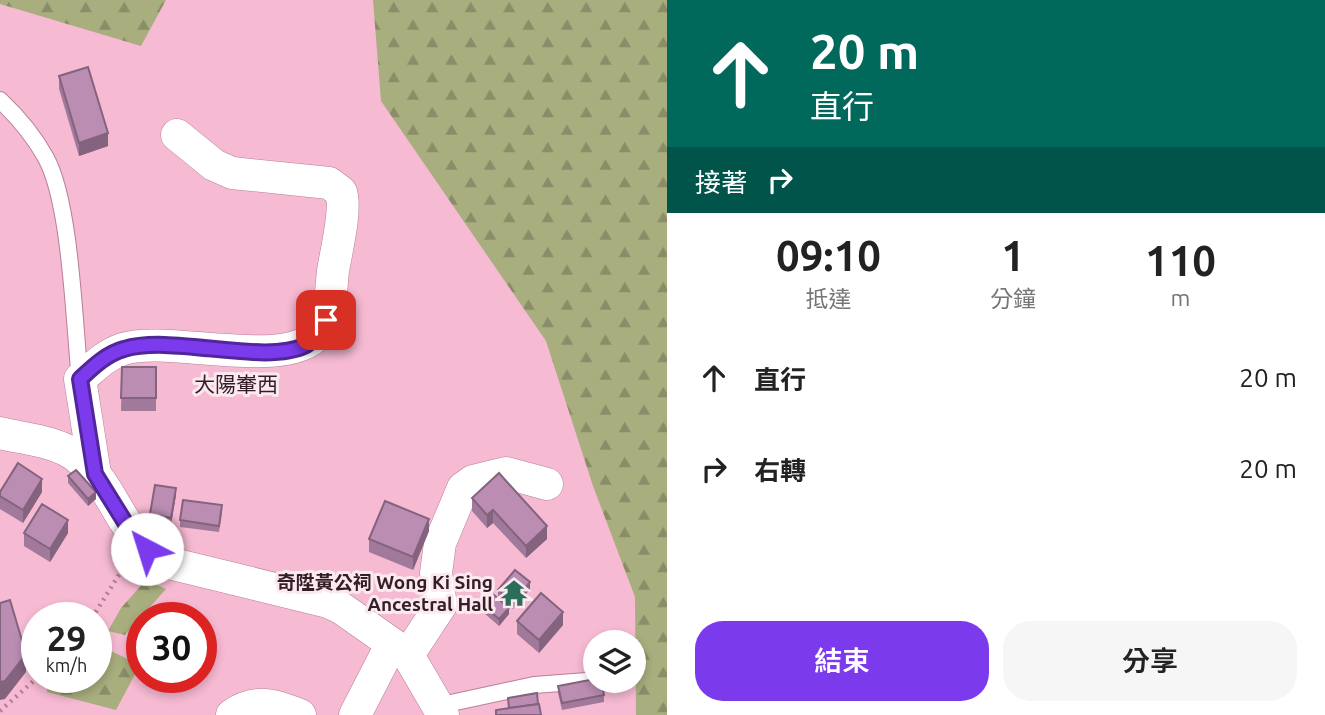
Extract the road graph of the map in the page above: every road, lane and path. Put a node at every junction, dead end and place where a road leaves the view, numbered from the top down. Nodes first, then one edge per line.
1 (0, 100) edge
2 (177, 135) dead end
3 (80, 379) junction
4 (0, 433) edge
5 (95, 474) junction
6 (547, 484) dead end
7 (147, 549) junction
8 (102, 602) edge
9 (399, 650) junction
10 (583, 681) edge
11 (21, 692) edge
12 (0, 711) edge
13 (440, 711) edge
14 (232, 715) edge
15 (300, 715) edge
16 (355, 715) edge

1 - 3 lane
2 - 3 street
3 - 5 street
4 - 5 street
5 - 7 street
6 - 9 street
7 - 8 path
7 - 9 street
9 - 13 street
9 - 16 street
10 - 13 lane
11 - 12 path
14 - 15 street

